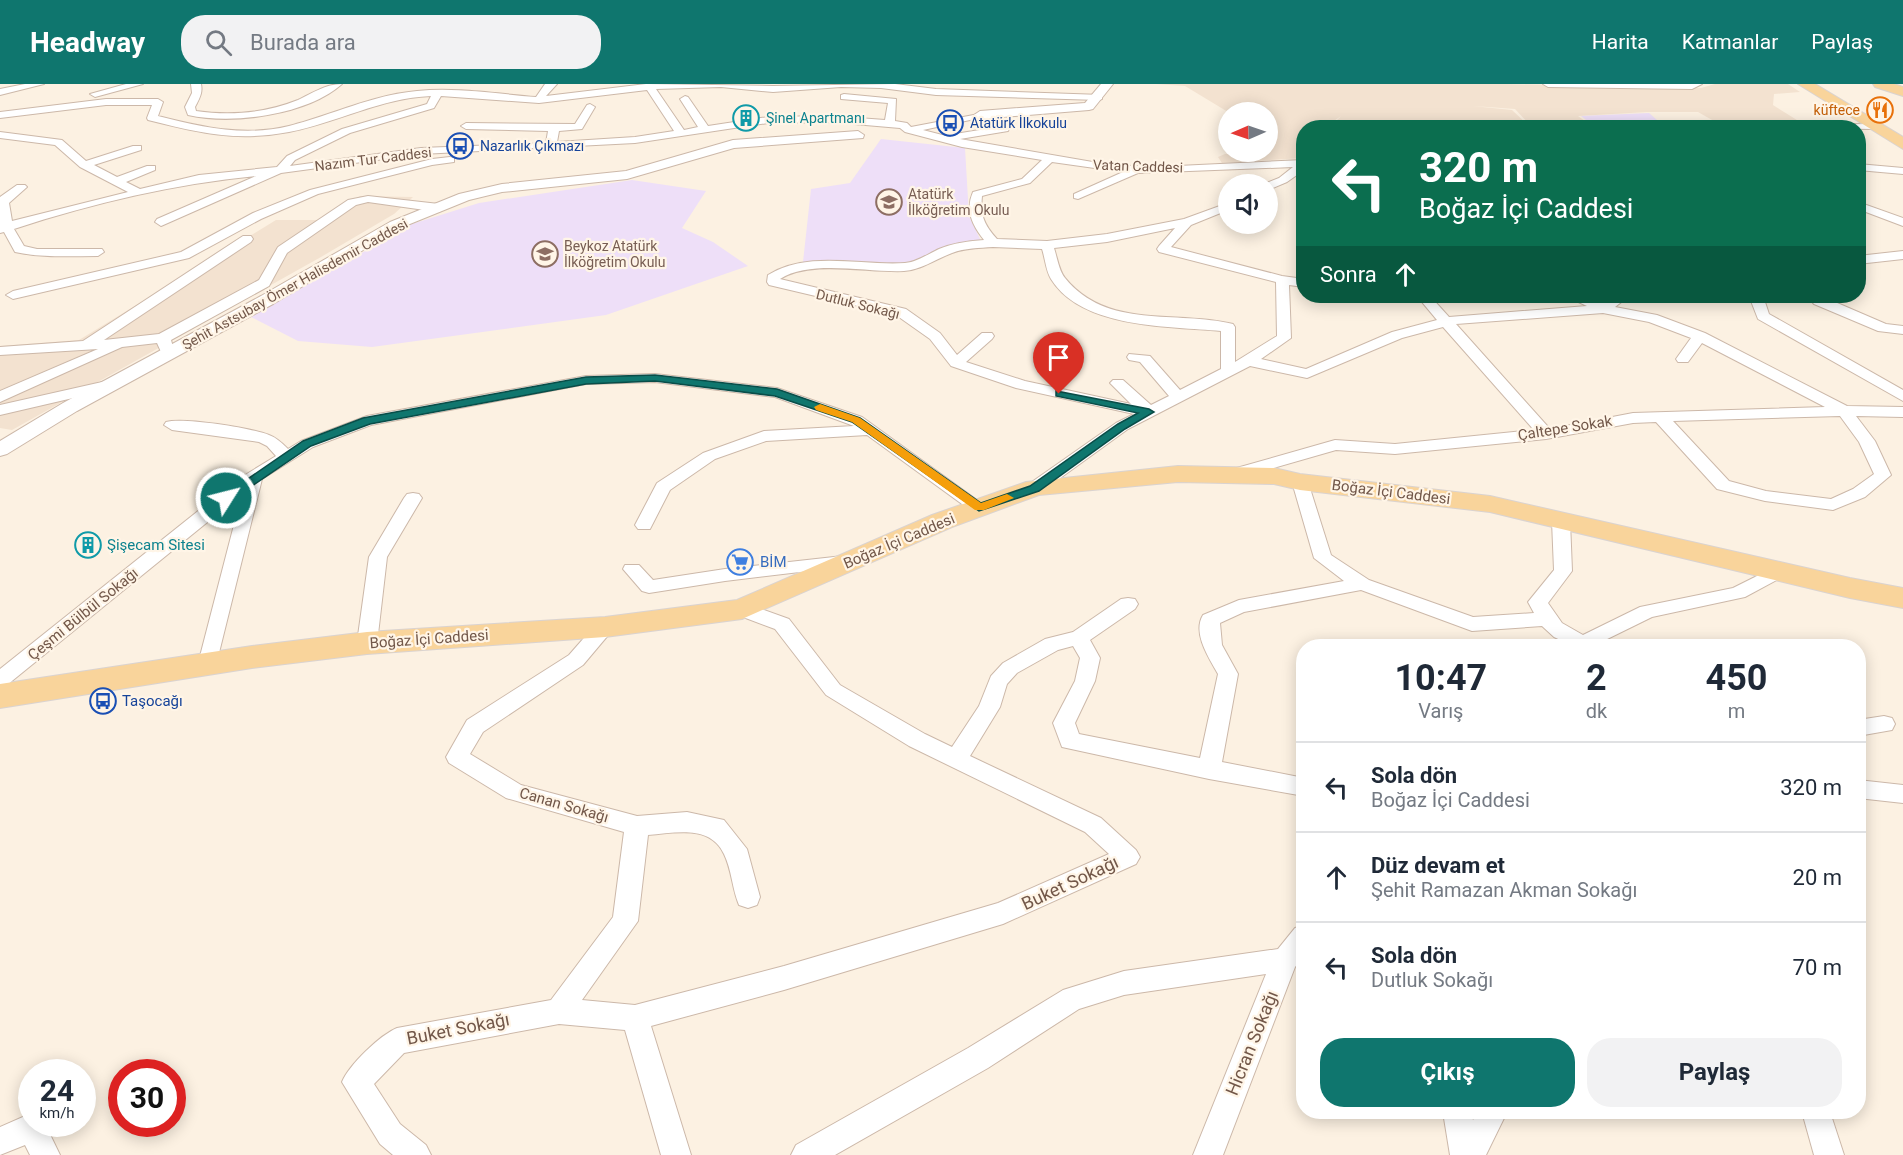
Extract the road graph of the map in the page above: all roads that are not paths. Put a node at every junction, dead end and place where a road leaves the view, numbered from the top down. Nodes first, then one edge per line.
1 (39, 84) edge
2 (138, 84) edge
3 (196, 84) edge
4 (337, 84) edge
5 (552, 84) edge
6 (721, 84) edge
7 (1107, 84) edge
8 (1548, 84) edge
9 (1697, 84) edge
10 (1805, 84) edge
11 (1881, 84) edge
12 (1643, 85) edge
13 (650, 86) junction
14 (807, 86) junction
15 (416, 89) edge
16 (0, 92) edge
17 (1903, 92) edge
18 (100, 93) junction
19 (437, 94) junction
20 (824, 96) dead end
21 (835, 97) dead end
22 (1099, 97) junction
23 (686, 99) dead end
24 (539, 100) junction
25 (0, 106) edge
26 (590, 107) dead end
27 (43, 108) junction
28 (0, 115) edge
29 (980, 115) joint
30 (465, 126) dead end
31 (1866, 127) edge
32 (1878, 127) junction
33 (554, 128) junction
34 (704, 128) junction
35 (1004, 129) dead end
36 (895, 130) junction
37 (862, 131) junction
38 (680, 132) junction
39 (0, 135) edge
40 (16, 136) junction
41 (454, 136) dead end
42 (946, 139) junction
43 (1903, 144) edge
44 (550, 146) junction
45 (974, 146) junction
46 (137, 148) dead end
47 (502, 148) junction
48 (3, 149) dead end
49 (446, 150) junction
50 (1050, 158) junction
51 (1296, 163) edge
52 (84, 165) junction
53 (151, 168) dead end
54 (1866, 168) edge
55 (282, 169) junction
56 (1139, 169) junction
57 (1296, 169) edge
58 (1903, 171) edge
59 (118, 181) junction
60 (1278, 182) edge
61 (21, 187) dead end
62 (139, 193) junction
63 (1077, 196) dead end
64 (1, 201) edge
65 (439, 208) junction
66 (1866, 208) edge
67 (1218, 210) edge
68 (160, 222) dead end
69 (1187, 222) junction
70 (1903, 222) edge
71 (3, 228) edge
72 (247, 239) dead end
73 (993, 243) junction
74 (1047, 245) junction
75 (98, 252) dead end
76 (1903, 255) edge
77 (1866, 259) edge
78 (1282, 280) junction
79 (1296, 282) edge
80 (13, 296) dead end
81 (1430, 303) edge
82 (1591, 303) edge
83 (1612, 303) edge
84 (1756, 303) edge
85 (1824, 303) edge
86 (1603, 309) junction
87 (1447, 321) junction
88 (1903, 330) edge
89 (987, 336) dead end
90 (1700, 336) junction
91 (126, 343) junction
92 (88, 344) junction
93 (166, 346) junction
94 (0, 351) edge
95 (1134, 357) dead end
96 (1683, 359) dead end
97 (1248, 361) junction
98 (956, 363) junction
99 (1228, 371) junction
100 (1118, 383) dead end
101 (111, 385) junction
102 (1903, 396) edge
103 (0, 397) edge
104 (1178, 397) junction
105 (0, 410) edge
106 (1844, 411) junction
107 (1149, 412) junction
108 (1903, 412) edge
109 (1660, 417) junction
110 (172, 425) dead end
111 (870, 430) junction
112 (1546, 434) junction
113 (0, 450) edge
114 (286, 457) junction
115 (1232, 475) junction
116 (254, 478) junction
117 (1300, 482) junction
118 (1035, 488) junction
119 (413, 498) dead end
120 (979, 508) junction
121 (1561, 520) junction
122 (644, 525) dead end
123 (851, 561) junction
124 (632, 569) dead end
125 (1779, 571) junction
126 (1362, 584) junction
127 (1903, 598) edge
128 (1128, 604) dead end
129 (742, 609) junction
130 (1544, 619) junction
131 (605, 627) junction
132 (1079, 638) junction
133 (1572, 639) edge
134 (1595, 639) edge
135 (367, 643) junction
136 (208, 664) junction
137 (0, 680) edge
138 (0, 696) edge
139 (1884, 724) dead end
140 (1866, 727) edge
141 (956, 759) junction
142 (1209, 770) junction
143 (1296, 786) edge
144 (1866, 790) edge
145 (1903, 794) edge
146 (637, 826) junction
147 (748, 897) dead end
148 (1296, 946) edge
149 (1285, 960) junction
150 (559, 1011) junction
151 (635, 1018) junction
152 (1457, 1119) edge
153 (1488, 1119) edge
154 (1818, 1119) edge
155 (0, 1142) edge
156 (45, 1155) edge
157 (416, 1155) edge
158 (676, 1155) edge
159 (806, 1155) edge
160 (1208, 1155) edge
161 (1465, 1155) edge
162 (1470, 1155) edge
163 (1829, 1155) edge

1 - 16 street
2 - 18 street
3 - 4 street
5 - 24 street
6 - 13 street
6 - 14 street
7 - 22 street
8 - 12 street
9 - 12 street
10 - 32 main road
11 - 17 main road
13 - 24 street
13 - 38 street
14 - 20 street
14 - 22 street
15 - 19 street
15 - 27 street
18 - 25 street
18 - 27 street
19 - 24 street
19 - 55 street
21 - 36 street
22 - 29 street
23 - 34 street
26 - 33 street
27 - 28 street
29 - 36 street
30 - 33 street
31 - 32 street
32 - 43 main road
33 - 44 street
34 - 37 street, Nazım Tur Caddesi
34 - 38 street, Nazım Tur Caddesi
35 - 42 street
36 - 37 street, Vatan Caddesi
36 - 42 street, Vatan Caddesi
36 - 45 street, Vatan Caddesi
37 - 65 street, Şehit Astsubay Ömer Halisdemir Caddesi
38 - 44 street, Nazım Tur Caddesi
39 - 40 street
40 - 48 street
40 - 52 street
41 - 49 street
42 - 45 street, Vatan Caddesi
44 - 47 street, Nazım Tur Caddesi
45 - 50 street, Vatan Caddesi
46 - 52 street
47 - 49 street, Nazım Tur Caddesi
47 - 80 street
49 - 55 street, Nazım Tur Caddesi
50 - 56 street, Vatan Caddesi
50 - 73 street
51 - 56 street, Vatan Caddesi
52 - 59 street
53 - 59 street
54 - 58 street
55 - 62 street, Nazım Tur Caddesi
55 - 68 street
56 - 63 street
57 - 60 street
59 - 62 street
61 - 64 street
62 - 71 street, Nazım Tur Caddesi
64 - 71 street
65 - 93 street, Şehit Astsubay Ömer Halisdemir Caddesi
65 - 93 street
66 - 70 street
67 - 69 street
69 - 74 street
69 - 78 street
71 - 75 street
72 - 92 street
73 - 74 street
73 - 98 street, Dutluk Sokağı
74 - 99 street
76 - 77 street
78 - 79 street
78 - 97 street
81 - 87 street
82 - 86 street
83 - 86 street
84 - 102 street
85 - 88 street
86 - 87 street
86 - 90 street
87 - 97 street
87 - 112 street
89 - 98 street
90 - 96 street
90 - 106 street
91 - 92 street
91 - 93 street
91 - 103 street
92 - 94 street
93 - 101 street, Şehit Astsubay Ömer Halisdemir Caddesi
95 - 104 street
97 - 99 street
98 - 107 street
99 - 104 street
100 - 107 street
101 - 105 street
101 - 113 street, Şehit Astsubay Ömer Halisdemir Caddesi
104 - 107 street
106 - 108 street, Çaltepe Sokak
106 - 109 street, Çaltepe Sokak
106 - 109 street
107 - 118 street
109 - 112 street, Çaltepe Sokak
110 - 114 street
111 - 114 street, Çeşmi Bülbül Sokağı
111 - 120 street, Çeşmi Bülbül Sokağı
111 - 122 street
112 - 115 street, Çaltepe Sokak
114 - 116 street, Çeşmi Bülbül Sokağı
115 - 117 main road, Boğaz İçi Caddesi
115 - 118 main road, Boğaz İçi Caddesi
116 - 136 street
116 - 137 street, Çeşmi Bülbül Sokağı
117 - 121 main road, Boğaz İçi Caddesi
117 - 126 street
118 - 120 main road, Boğaz İçi Caddesi
119 - 135 street
120 - 123 main road, Boğaz İçi Caddesi
121 - 125 main road, Boğaz İçi Caddesi
121 - 130 street
123 - 124 street
123 - 129 main road, Boğaz İçi Caddesi
125 - 127 main road, Boğaz İçi Caddesi
125 - 134 street
126 - 130 street
126 - 142 street
128 - 132 street
129 - 131 main road, Boğaz İçi Caddesi
129 - 141 street, Buket Sokağı
130 - 133 street
131 - 135 main road, Boğaz İçi Caddesi
131 - 146 street, Canan Sokağı
132 - 141 street
132 - 142 street
135 - 136 main road, Boğaz İçi Caddesi
136 - 138 main road, Boğaz İçi Caddesi
139 - 140 street
141 - 151 street, Buket Sokağı
142 - 143 street
144 - 145 street
146 - 147 street
146 - 150 street
148 - 149 street, Hicran Sokağı
149 - 159 street
149 - 160 street, Hicran Sokağı
150 - 151 street, Buket Sokağı
150 - 157 street, Buket Sokağı
151 - 158 street
152 - 161 street
153 - 162 street
154 - 163 street
155 - 156 street

